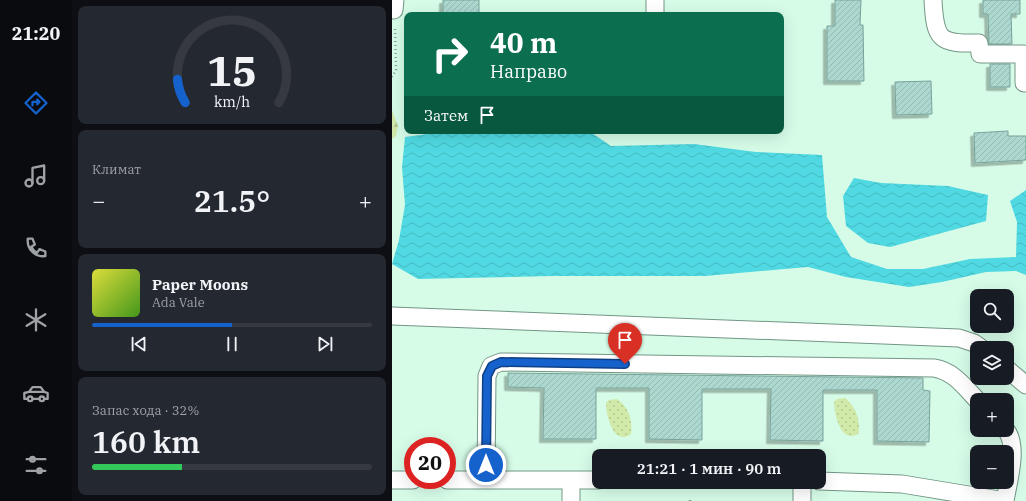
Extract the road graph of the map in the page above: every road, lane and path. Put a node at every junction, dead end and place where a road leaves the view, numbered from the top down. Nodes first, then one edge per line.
1 (655, 0) edge
2 (933, 0) edge
3 (395, 5) edge
4 (655, 12) edge
5 (392, 77) edge
6 (1024, 83) dead end
7 (392, 316) edge
8 (970, 343) edge
9 (1014, 375) edge
10 (1026, 385) edge
11 (970, 393) edge
12 (1010, 437) edge
13 (392, 480) edge
14 (404, 480) edge
15 (456, 480) edge
16 (486, 480) junction
17 (571, 480) junction
18 (592, 480) edge
19 (826, 481) edge
20 (802, 489) edge
21 (571, 501) edge
22 (802, 501) edge
23 (1005, 501) edge

1 - 4 street
2 - 6 street
3 - 5 path
7 - 8 street
9 - 10 street
11 - 16 street
12 - 23 street
13 - 14 street
15 - 16 street
16 - 17 street
17 - 18 street
17 - 21 street
19 - 23 street
20 - 22 street

